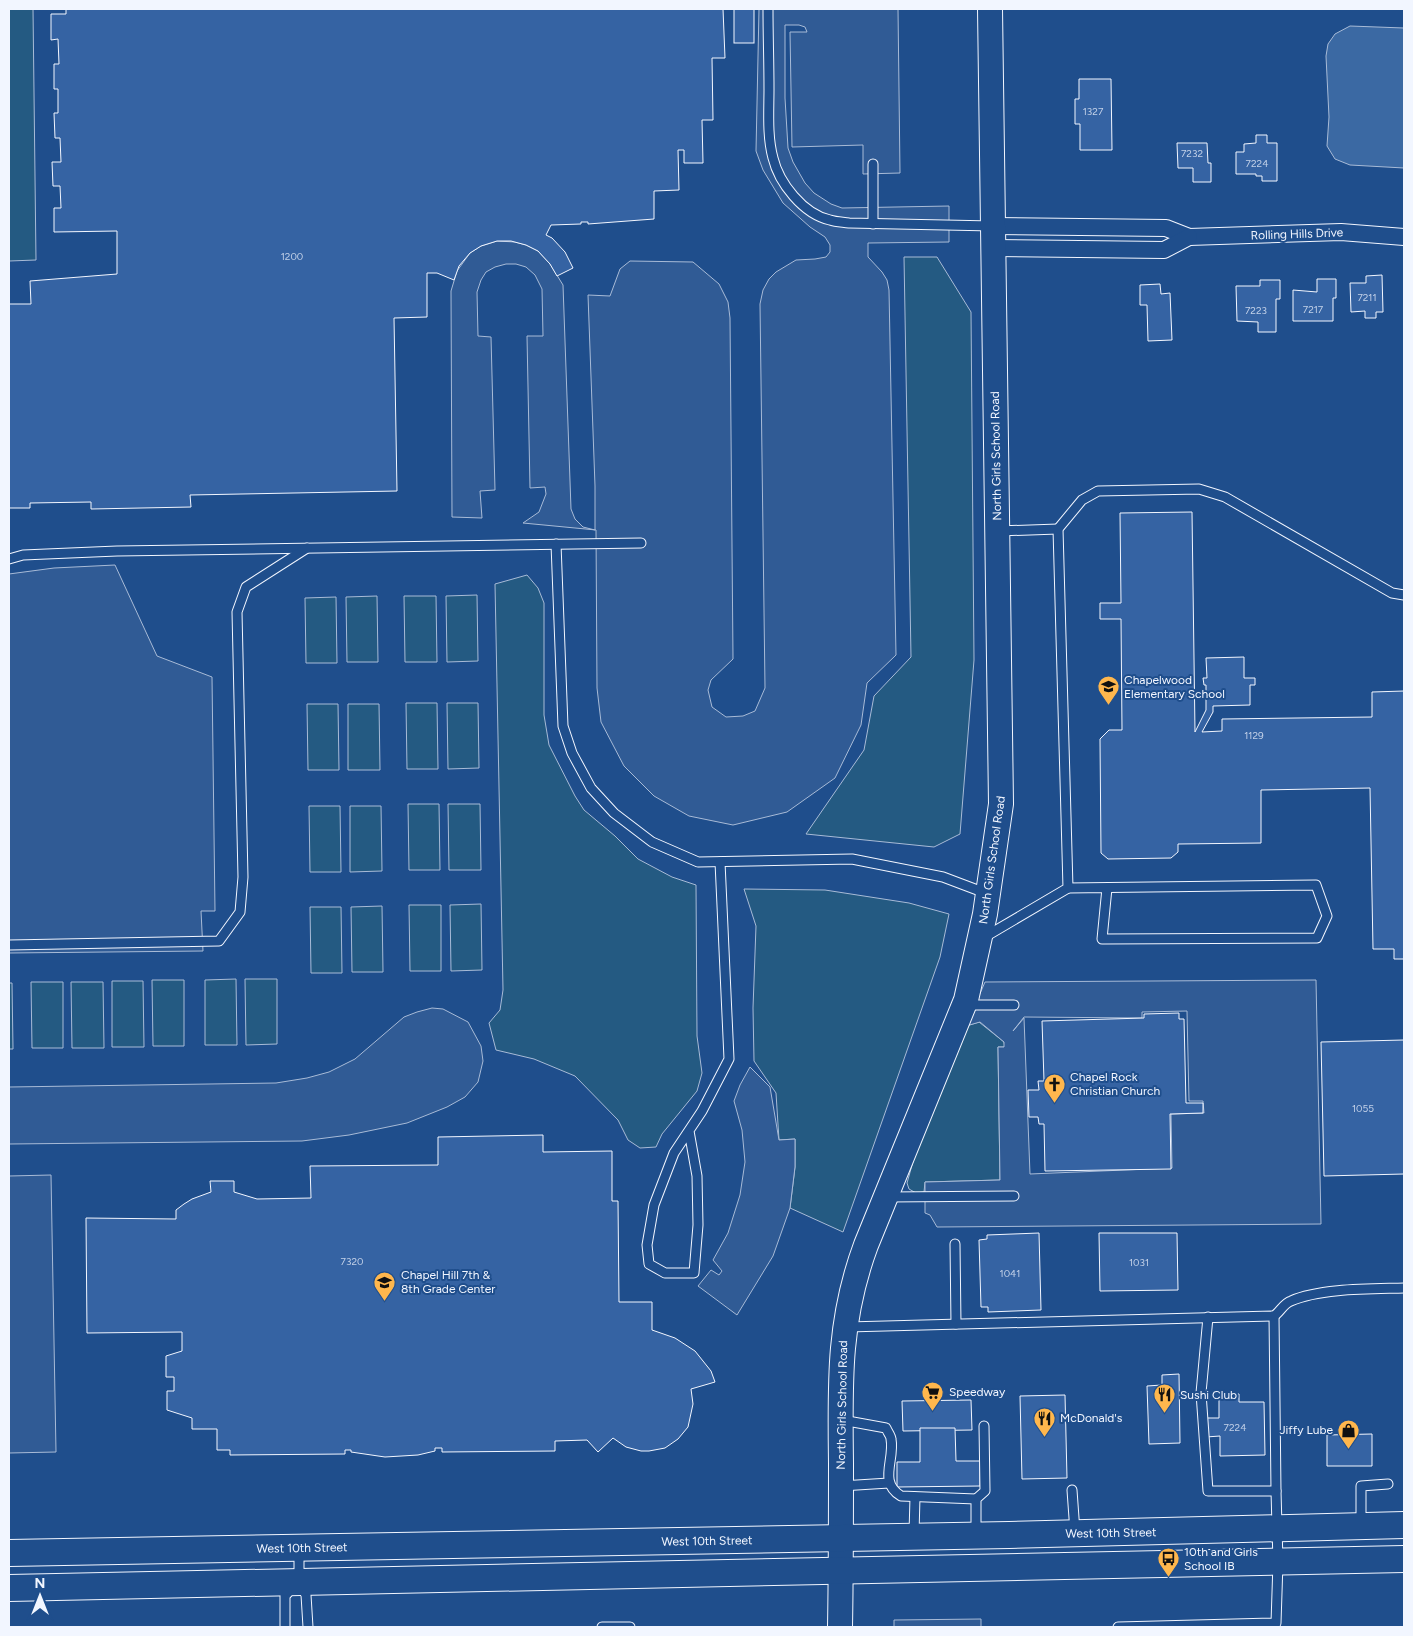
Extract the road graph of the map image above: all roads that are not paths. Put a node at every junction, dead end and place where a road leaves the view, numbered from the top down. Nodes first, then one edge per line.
1 (768, 9) edge
2 (990, 9) edge
3 (873, 164) dead end
4 (873, 224) junction
5 (993, 237) junction
6 (1189, 237) junction
7 (1404, 237) edge
8 (1058, 530) junction
9 (997, 531) junction
10 (640, 543) dead end
11 (556, 544) junction
12 (307, 548) junction
13 (9, 559) edge
14 (1404, 595) edge
15 (720, 862) junction
16 (1068, 888) junction
17 (1107, 888) junction
18 (989, 894) junction
19 (981, 939) junction
20 (9, 945) edge
21 (964, 1005) junction
22 (1014, 1005) dead end
23 (688, 1132) junction
24 (1014, 1196) dead end
25 (886, 1197) junction
26 (955, 1244) dead end
27 (1404, 1288) edge
28 (1274, 1316) junction
29 (1208, 1317) junction
30 (956, 1324) junction
31 (844, 1327) junction
32 (840, 1420) junction
33 (984, 1426) dead end
34 (889, 1484) junction
35 (1388, 1484) dead end
36 (841, 1486) junction
37 (1072, 1490) dead end
38 (1276, 1491) junction
39 (915, 1497) junction
40 (976, 1499) junction
41 (1404, 1525) edge
42 (1361, 1526) junction
43 (1277, 1528) junction
44 (1075, 1534) junction
45 (976, 1536) junction
46 (914, 1537) junction
47 (841, 1538) junction
48 (299, 1548) junction
49 (9, 1554) edge
50 (1404, 1559) edge
51 (1278, 1562) junction
52 (841, 1571) junction
53 (299, 1582) junction
54 (9, 1588) edge
55 (1255, 1626) edge
56 (285, 1627) edge
57 (308, 1627) edge
58 (602, 1627) edge
59 (630, 1627) edge
60 (840, 1627) edge
61 (1118, 1627) edge

1 - 4 lane
2 - 5 main road, North Girls School Road
3 - 4 lane
4 - 5 lane
5 - 6 street, Rolling Hills Drive
5 - 6 street, Rolling Hills Drive
5 - 9 main road, North Girls School Road
6 - 7 street, Rolling Hills Drive
8 - 9 lane
8 - 14 lane
8 - 16 lane
9 - 18 main road, North Girls School Road
10 - 11 lane
11 - 12 lane
11 - 15 lane
12 - 13 lane
12 - 20 lane
15 - 18 lane
15 - 23 lane
16 - 17 lane
16 - 19 lane
17 - 17 lane
18 - 19 main road, North Girls School Road
19 - 21 main road, North Girls School Road
21 - 22 lane
21 - 25 main road, North Girls School Road
23 - 23 lane
24 - 25 lane
25 - 31 main road, North Girls School Road
26 - 30 lane
27 - 28 lane
28 - 29 lane
28 - 38 lane
29 - 30 lane
29 - 38 lane
30 - 31 lane
31 - 32 main road, North Girls School Road
32 - 34 lane
32 - 36 main road, North Girls School Road
33 - 40 lane
34 - 36 lane
34 - 39 lane
35 - 42 lane
36 - 47 main road, North Girls School Road
37 - 44 lane
38 - 43 lane
39 - 40 lane
39 - 46 lane
40 - 45 lane
41 - 42 main road, West 10th Street
42 - 43 main road, West 10th Street
43 - 44 main road, West 10th Street
43 - 51 lane
44 - 45 main road, West 10th Street
45 - 46 main road, West 10th Street
46 - 47 main road, West 10th Street
47 - 48 main road, West 10th Street
47 - 52 main road, North Girls School Road
48 - 49 main road, West 10th Street
48 - 53 lane
50 - 51 main road
51 - 52 main road
51 - 55 lane
52 - 53 main road
52 - 60 main road, North Girls School Road
53 - 54 main road
53 - 56 lane
53 - 57 lane
55 - 61 lane
58 - 59 lane

